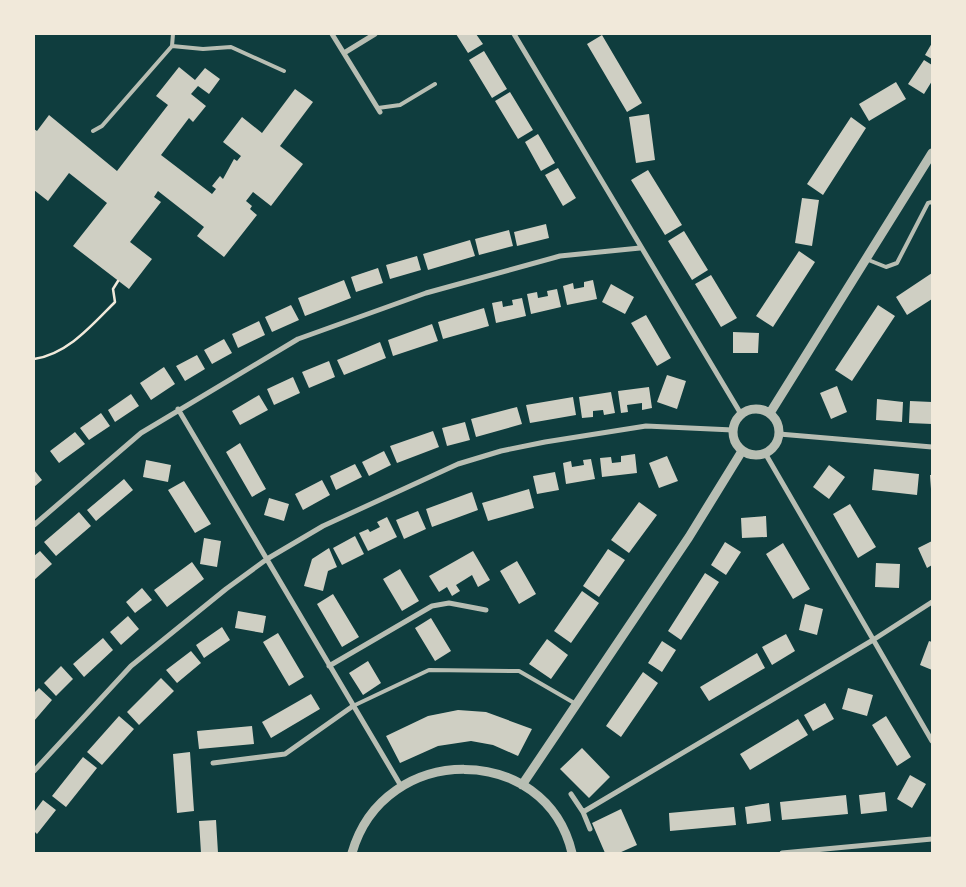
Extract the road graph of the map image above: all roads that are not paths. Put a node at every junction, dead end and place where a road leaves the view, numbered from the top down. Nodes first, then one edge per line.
1 (173, 34) edge
2 (332, 34) edge
3 (375, 34) edge
4 (514, 34) edge
5 (172, 46) junction
6 (344, 53) junction
7 (284, 71) dead end
8 (435, 84) dead end
9 (379, 110) joint
10 (93, 131) dead end
11 (932, 153) edge
12 (932, 202) edge
13 (640, 248) junction
14 (866, 259) junction
15 (178, 409) junction
16 (741, 414) junction
17 (770, 414) junction
18 (733, 430) junction
19 (779, 434) junction
20 (932, 447) edge
21 (742, 451) junction
22 (766, 453) junction
23 (34, 525) edge
24 (266, 559) junction
25 (932, 602) edge
26 (486, 610) dead end
27 (873, 640) junction
28 (330, 666) junction
29 (576, 704) junction
30 (353, 706) junction
31 (932, 741) edge
32 (213, 763) dead end
33 (34, 771) edge
34 (401, 786) junction
35 (522, 786) junction
36 (571, 794) dead end
37 (582, 812) junction
38 (590, 828) dead end
39 (932, 839) edge
40 (352, 853) edge
41 (572, 853) edge
42 (782, 853) edge

1 - 5 lane
2 - 6 street
3 - 6 street
4 - 13 street
5 - 7 lane
5 - 10 lane
6 - 9 street
8 - 9 lane
11 - 14 street
12 - 14 lane
13 - 15 street
13 - 16 street
14 - 17 street
15 - 23 street
15 - 24 street
16 - 17 street
16 - 18 street
17 - 19 street
18 - 21 street
18 - 24 street
19 - 20 street
19 - 22 street
21 - 22 street
21 - 29 street
22 - 27 street
24 - 28 street
24 - 33 street
25 - 27 street
26 - 28 street
27 - 31 street
27 - 37 street
28 - 30 street
29 - 30 lane
29 - 35 street
30 - 32 street
30 - 34 street
34 - 35 street
34 - 40 street
35 - 41 street
36 - 37 street
37 - 38 street
39 - 42 street

